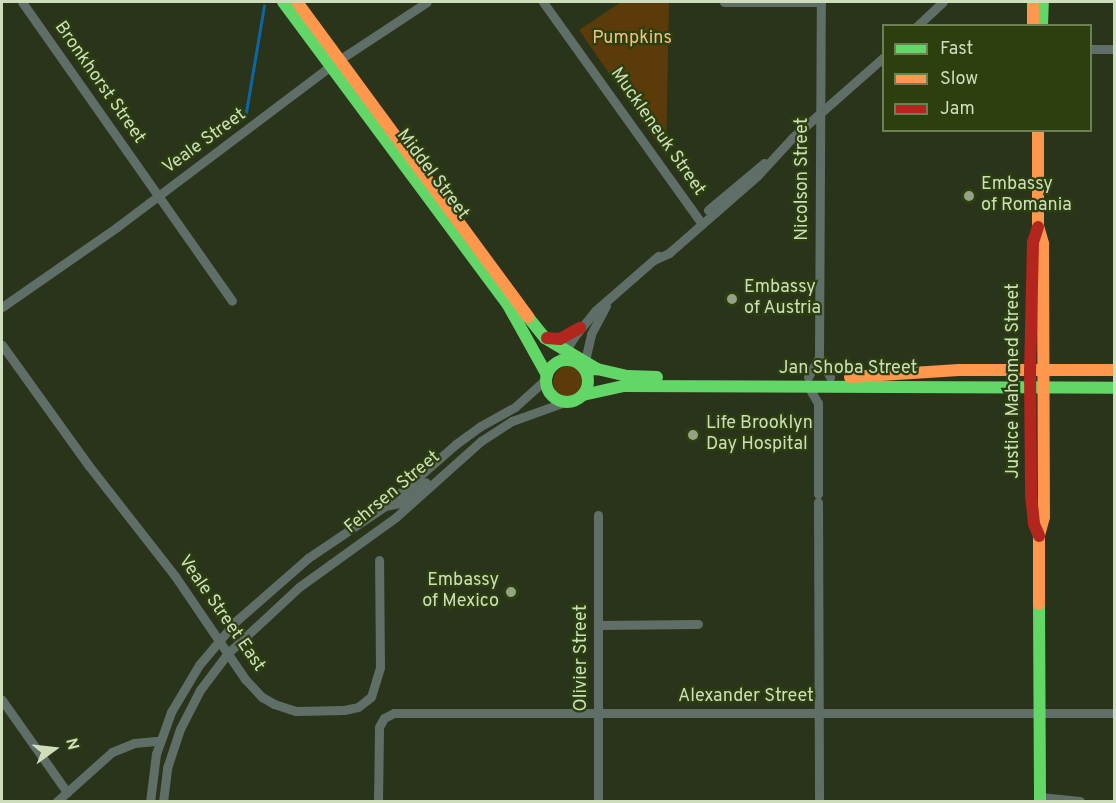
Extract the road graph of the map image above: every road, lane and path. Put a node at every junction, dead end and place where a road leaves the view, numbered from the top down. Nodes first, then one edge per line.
1 (22, 2) edge
2 (283, 2) edge
3 (297, 2) edge
4 (427, 2) edge
5 (543, 2) edge
6 (724, 2) edge
7 (821, 2) edge
8 (943, 2) edge
9 (1033, 2) edge
10 (1043, 2) edge
11 (919, 24) edge
12 (1033, 24) edge
13 (1042, 24) edge
14 (1092, 49) edge
15 (1114, 49) edge
16 (882, 59) edge
17 (335, 64) junction
18 (820, 114) junction
19 (1038, 132) edge
20 (158, 196) junction
21 (700, 221) junction
22 (610, 299) junction
23 (232, 301) dead end
24 (2, 307) edge
25 (530, 320) junction
26 (580, 328) junction
27 (545, 338) junction
28 (2, 345) edge
29 (563, 357) junction
30 (819, 357) junction
31 (588, 367) junction
32 (1114, 370) edge
33 (546, 377) junction
34 (1037, 379) junction
35 (1114, 381) edge
36 (808, 382) junction
37 (830, 382) junction
38 (1114, 388) edge
39 (583, 395) junction
40 (565, 402) junction
41 (818, 403) junction
42 (446, 471) junction
43 (385, 506) junction
44 (598, 515) dead end
45 (379, 560) dead end
46 (698, 624) dead end
47 (598, 625) junction
48 (219, 639) junction
49 (228, 653) junction
50 (2, 700) edge
51 (598, 713) junction
52 (819, 713) junction
53 (1040, 713) junction
54 (1114, 713) edge
55 (159, 741) junction
56 (67, 792) junction
57 (1040, 799) edge
58 (56, 801) edge
59 (150, 801) edge
60 (163, 801) edge
61 (378, 801) edge
62 (598, 801) edge
63 (819, 801) edge
64 (1080, 801) edge

1 - 20 street, Bronkhorst Street
2 - 17 main road, Middel Street
3 - 17 main road, Middel Street
4 - 17 street, Veale Street
5 - 21 street, Muckleneuk Street
6 - 7 street
7 - 18 street, Nicolson Street
8 - 11 street
9 - 12 main road
10 - 13 main road
14 - 15 street
16 - 18 street
17 - 20 street, Veale Street
17 - 25 main road, Middel Street
17 - 33 main road, Middel Street
18 - 21 street
18 - 30 street, Nicolson Street
19 - 34 main road, Justice Mahomed Street
20 - 23 street, Bronkhorst Street
20 - 24 street, Veale Street
21 - 22 street
22 - 26 street
22 - 31 street
25 - 27 main road, Middel Street
25 - 29 main road, Middel Street
26 - 27 main road
26 - 29 street
27 - 29 main road, Middel Street
28 - 48 street, Veale Street East
29 - 31 main road, Middel Street
29 - 33 main road
30 - 36 street, Nicolson Street
30 - 37 street, Nicolson Street
31 - 36 main road, Jan Shoba Street
31 - 39 main road
32 - 34 main road, Jan Shoba Street
33 - 40 main road
33 - 43 street, Fehrsen Street
34 - 35 main road
34 - 37 main road, Jan Shoba Street
34 - 37 main road, Jan Shoba Street
34 - 38 main road, Jan Shoba Street
34 - 53 main road, Justice Mahomed Street
36 - 37 main road, Jan Shoba Street
36 - 39 main road, Jan Shoba Street
36 - 41 street
37 - 41 street
39 - 40 main road
40 - 42 street, Fehrsen Street
41 - 52 street
42 - 43 street
42 - 49 street, Fehrsen Street
43 - 48 street, Fehrsen Street
44 - 47 street, Olivier Street
45 - 49 street, Veale Street East
46 - 47 street
47 - 51 street, Olivier Street
48 - 49 street, Veale Street East
48 - 55 street, Fehrsen Street
49 - 60 street, Fehrsen Street
50 - 56 street
51 - 52 street, Alexander Street
51 - 61 street, Alexander Street
51 - 62 street, Olivier Street
52 - 53 street, Alexander Street
52 - 63 street
53 - 54 street, Alexander Street
53 - 57 main road, Justice Mahomed Street
55 - 56 street
55 - 59 street, Fehrsen Street
56 - 58 street
57 - 64 street

